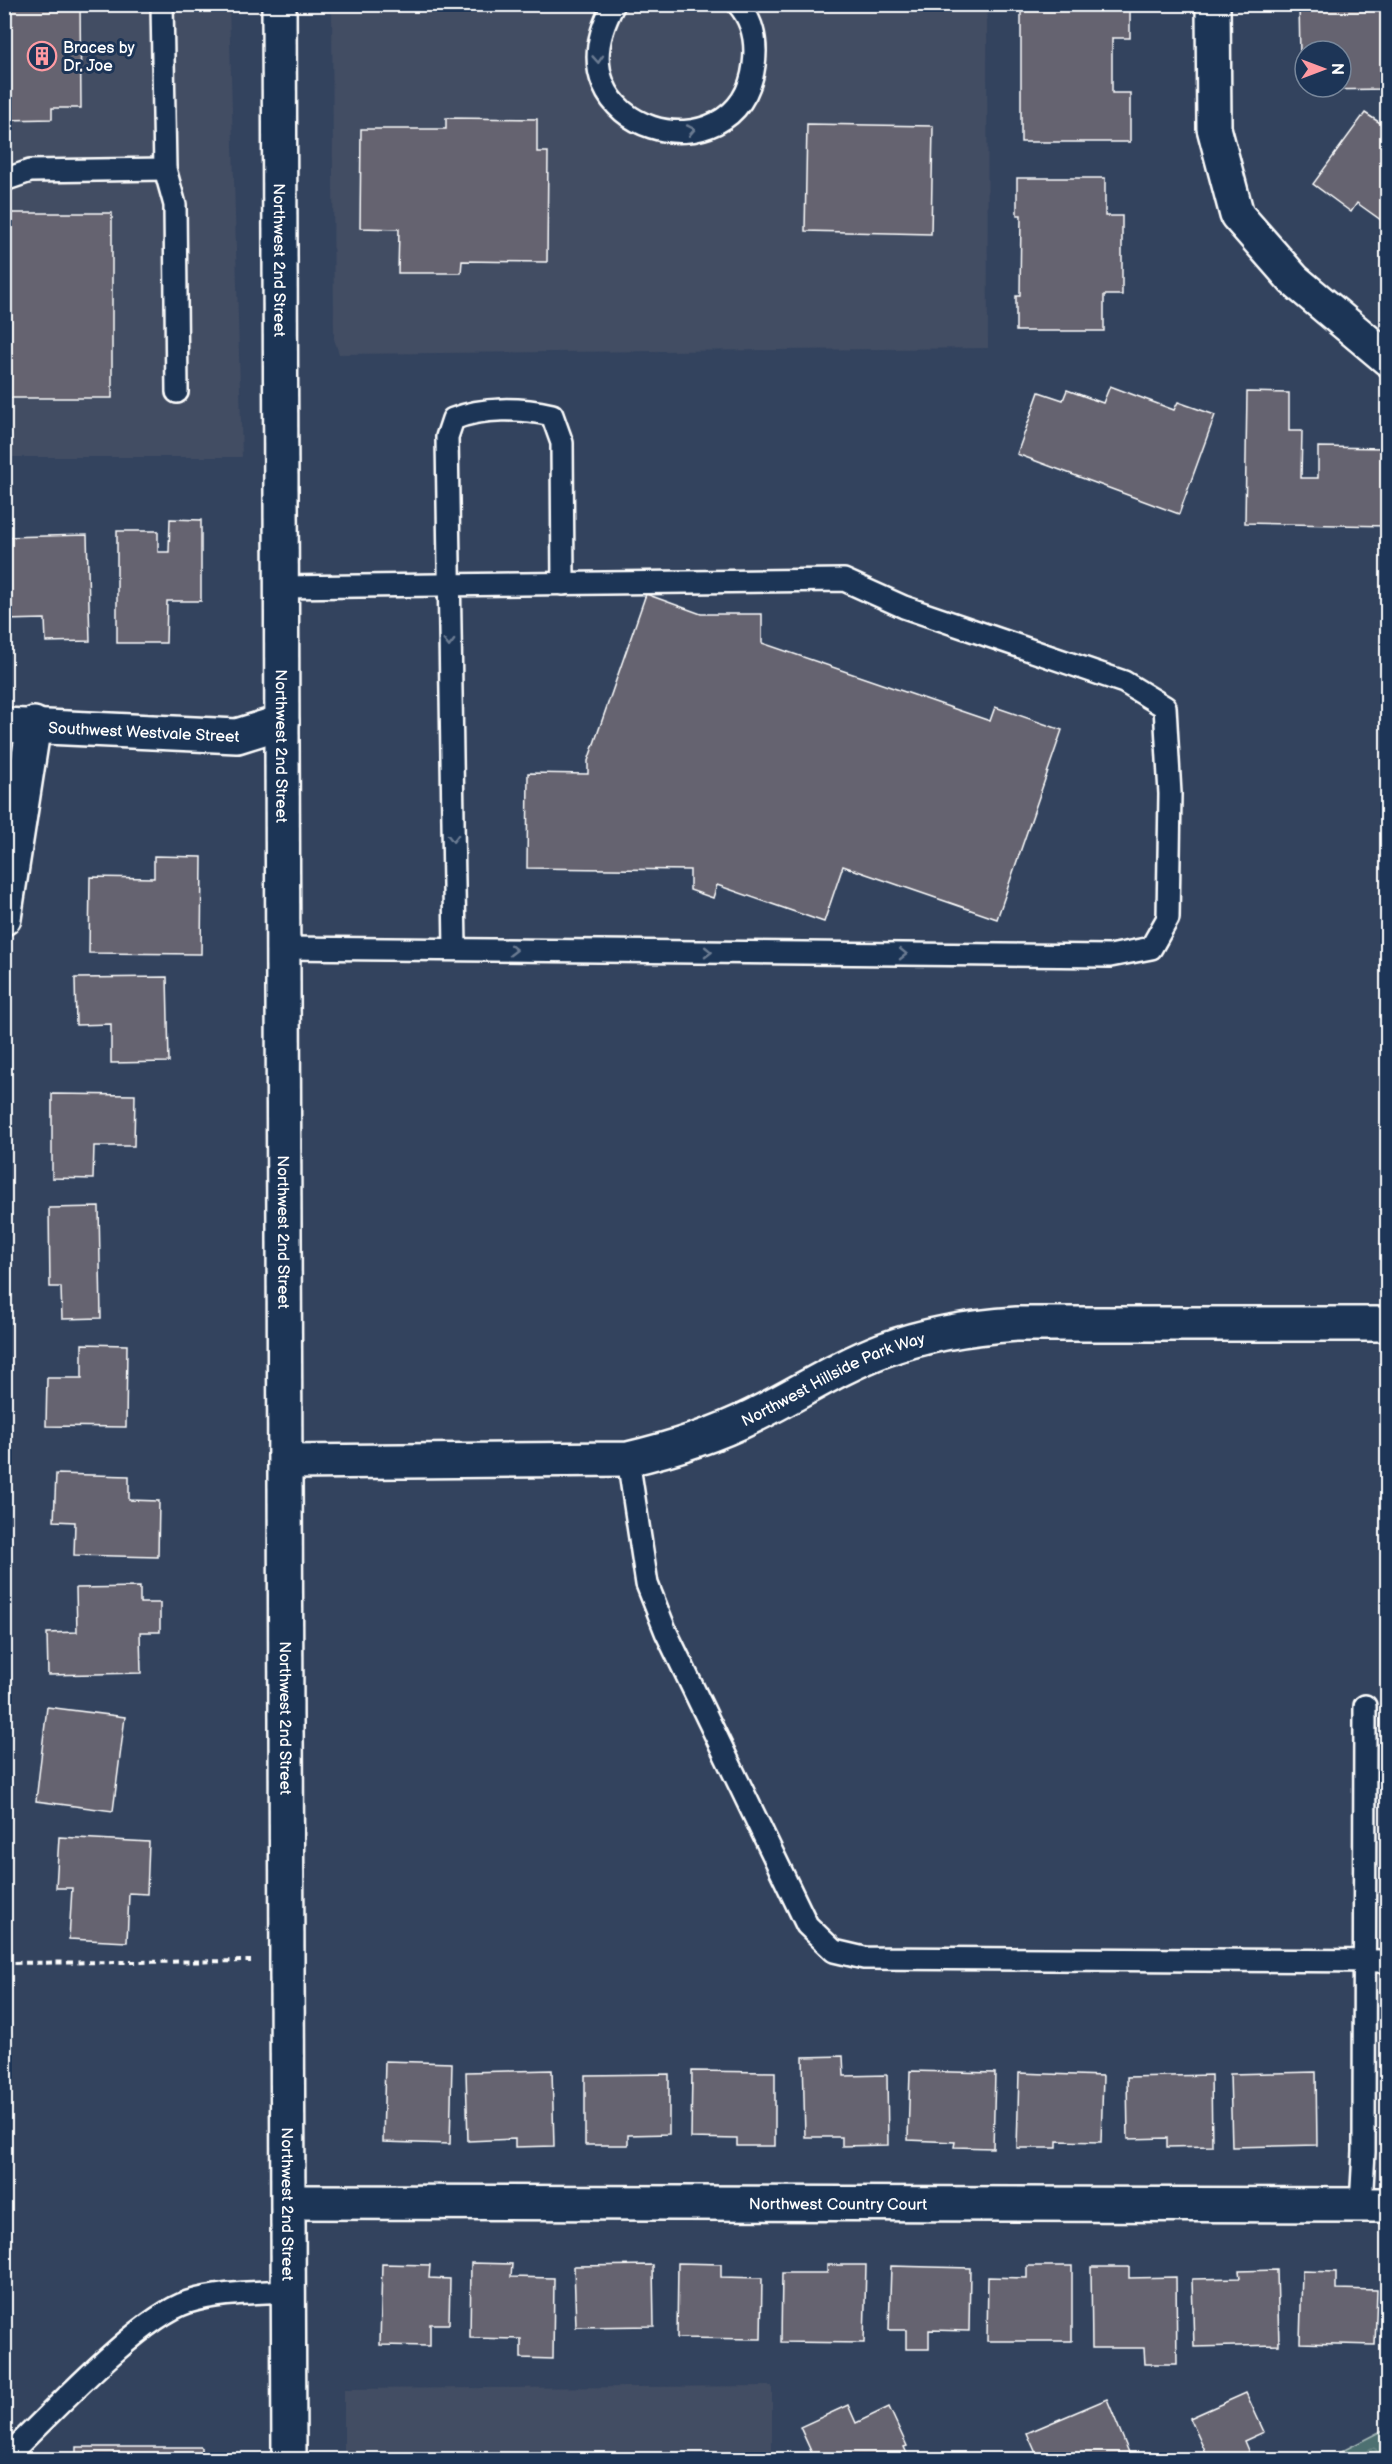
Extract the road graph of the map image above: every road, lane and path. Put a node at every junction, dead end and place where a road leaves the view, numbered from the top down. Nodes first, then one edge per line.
1 (162, 4) edge
2 (279, 4) edge
3 (614, 4) edge
4 (738, 4) edge
5 (1213, 4) edge
6 (165, 169) junction
7 (4, 180) edge
8 (1388, 359) edge
9 (177, 392) dead end
10 (563, 584) junction
11 (448, 585) junction
12 (282, 587) junction
13 (282, 722) junction
14 (19, 724) edge
15 (4, 918) edge
16 (284, 948) junction
17 (455, 949) junction
18 (1388, 1324) edge
19 (628, 1459) junction
20 (287, 1462) junction
21 (1365, 1706) dead end
22 (288, 1961) junction
23 (1363, 1961) junction
24 (1388, 1961) edge
25 (4, 1963) edge
26 (289, 2202) junction
27 (1374, 2205) edge
28 (288, 2290) junction
29 (4, 2459) edge
30 (289, 2460) edge

1 - 6 lane
2 - 12 street, Northwest 2nd Street
3 -> 4 lane
5 - 8 street
6 - 7 lane
6 - 9 lane
10 - 11 lane
10 - 11 lane
17 -> 10 lane
11 - 12 lane
11 -> 17 lane
12 - 13 street, Northwest 2nd Street
13 - 14 street, Southwest Westvale Street
13 - 16 street, Northwest 2nd Street
14 - 15 street
16 - 17 lane
16 - 20 street, Northwest 2nd Street
18 - 19 street, Northwest Hillside Park Way
19 - 20 street, Northwest Hillside Park Way
19 - 23 lane
20 - 22 street, Northwest 2nd Street
21 - 23 lane
22 - 25 path
22 - 26 street, Northwest 2nd Street
23 - 24 lane
23 - 27 lane
26 - 27 street, Northwest Country Court
26 - 28 street, Northwest 2nd Street
28 - 29 lane
28 - 30 street, Northwest 2nd Street

